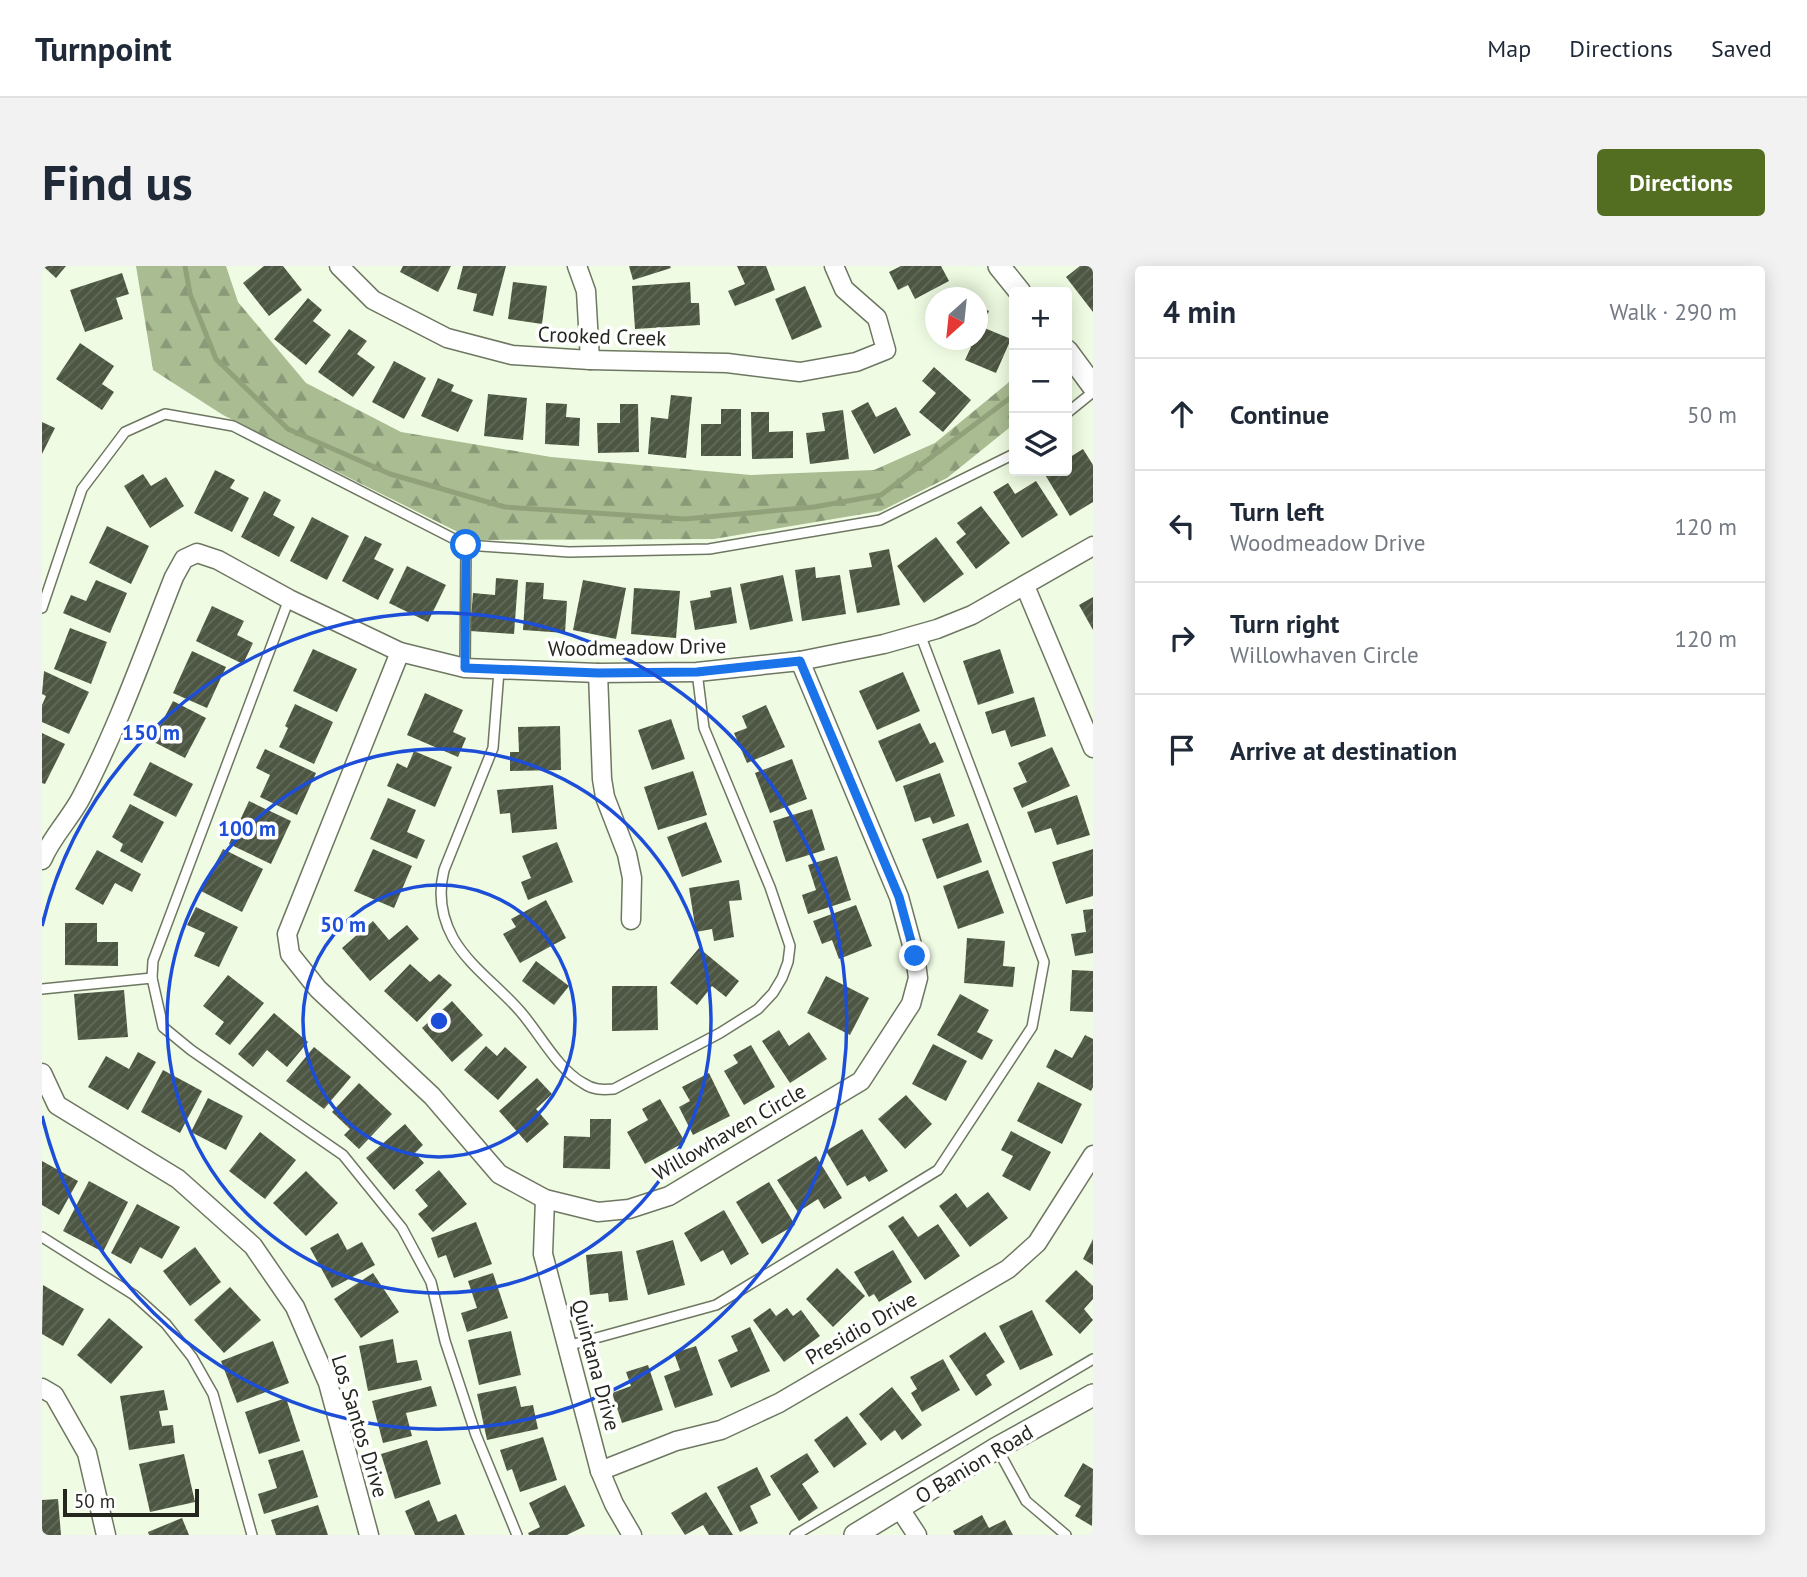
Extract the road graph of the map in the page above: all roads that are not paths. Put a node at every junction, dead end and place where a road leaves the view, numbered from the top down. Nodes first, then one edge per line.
1 (338, 266) edge
2 (577, 266) edge
3 (834, 266) edge
4 (999, 266) edge
5 (1016, 287) edge
6 (1072, 358) edge
7 (590, 360) junction
8 (1093, 387) edge
9 (1093, 392) edge
10 (1068, 413) edge
11 (1009, 456) edge
12 (466, 545) junction
13 (1093, 546) edge
14 (1025, 586) junction
15 (289, 600) junction
16 (42, 608) edge
17 (920, 634) junction
18 (400, 652) junction
19 (800, 661) junction
20 (465, 668) junction
21 (499, 671) junction
22 (697, 672) junction
23 (598, 673) junction
24 (1093, 748) edge
25 (42, 860) edge
26 (631, 919) dead end
27 (152, 978) junction
28 (42, 989) edge
29 (42, 1073) edge
30 (1091, 1161) edge
31 (545, 1199) junction
32 (42, 1237) edge
33 (567, 1346) junction
34 (1093, 1359) edge
35 (42, 1388) edge
36 (1093, 1395) edge
37 (998, 1448) junction
38 (600, 1471) junction
39 (900, 1509) junction
40 (106, 1535) edge
41 (252, 1535) edge
42 (369, 1535) edge
43 (517, 1535) edge
44 (632, 1535) edge
45 (795, 1535) edge
46 (855, 1535) edge
47 (917, 1535) edge
48 (1066, 1535) edge

1 - 7 street, Crooked Creek
2 - 7 street
3 - 7 street, Crooked Creek
4 - 5 street
6 - 8 street
9 - 10 lane
11 - 12 lane
12 - 16 lane
12 - 20 lane
13 - 14 street, Woodmeadow Drive
14 - 17 street, Woodmeadow Drive
14 - 24 street
15 - 18 street, Woodmeadow Drive
15 - 25 street, Woodmeadow Drive
15 - 27 lane
17 - 19 street, Woodmeadow Drive
17 - 33 lane
18 - 20 street, Woodmeadow Drive
18 - 31 street, Willowhaven Circle
19 - 22 street, Woodmeadow Drive
19 - 31 street, Willowhaven Circle
20 - 21 street, Woodmeadow Drive
21 - 22 lane
21 - 23 street, Woodmeadow Drive
22 - 23 street, Woodmeadow Drive
23 - 26 street
27 - 28 lane
27 - 43 lane
29 - 42 street, Los Santos Drive
30 - 38 street, Presidio Drive
31 - 33 street, Quintana Drive
32 - 41 lane
33 - 38 street, Quintana Drive
34 - 45 lane
35 - 40 street
36 - 37 street, O Banion Road
37 - 39 street, O Banion Road
37 - 48 lane
38 - 44 street, Quintana Drive
39 - 46 street, O Banion Road
39 - 47 street

